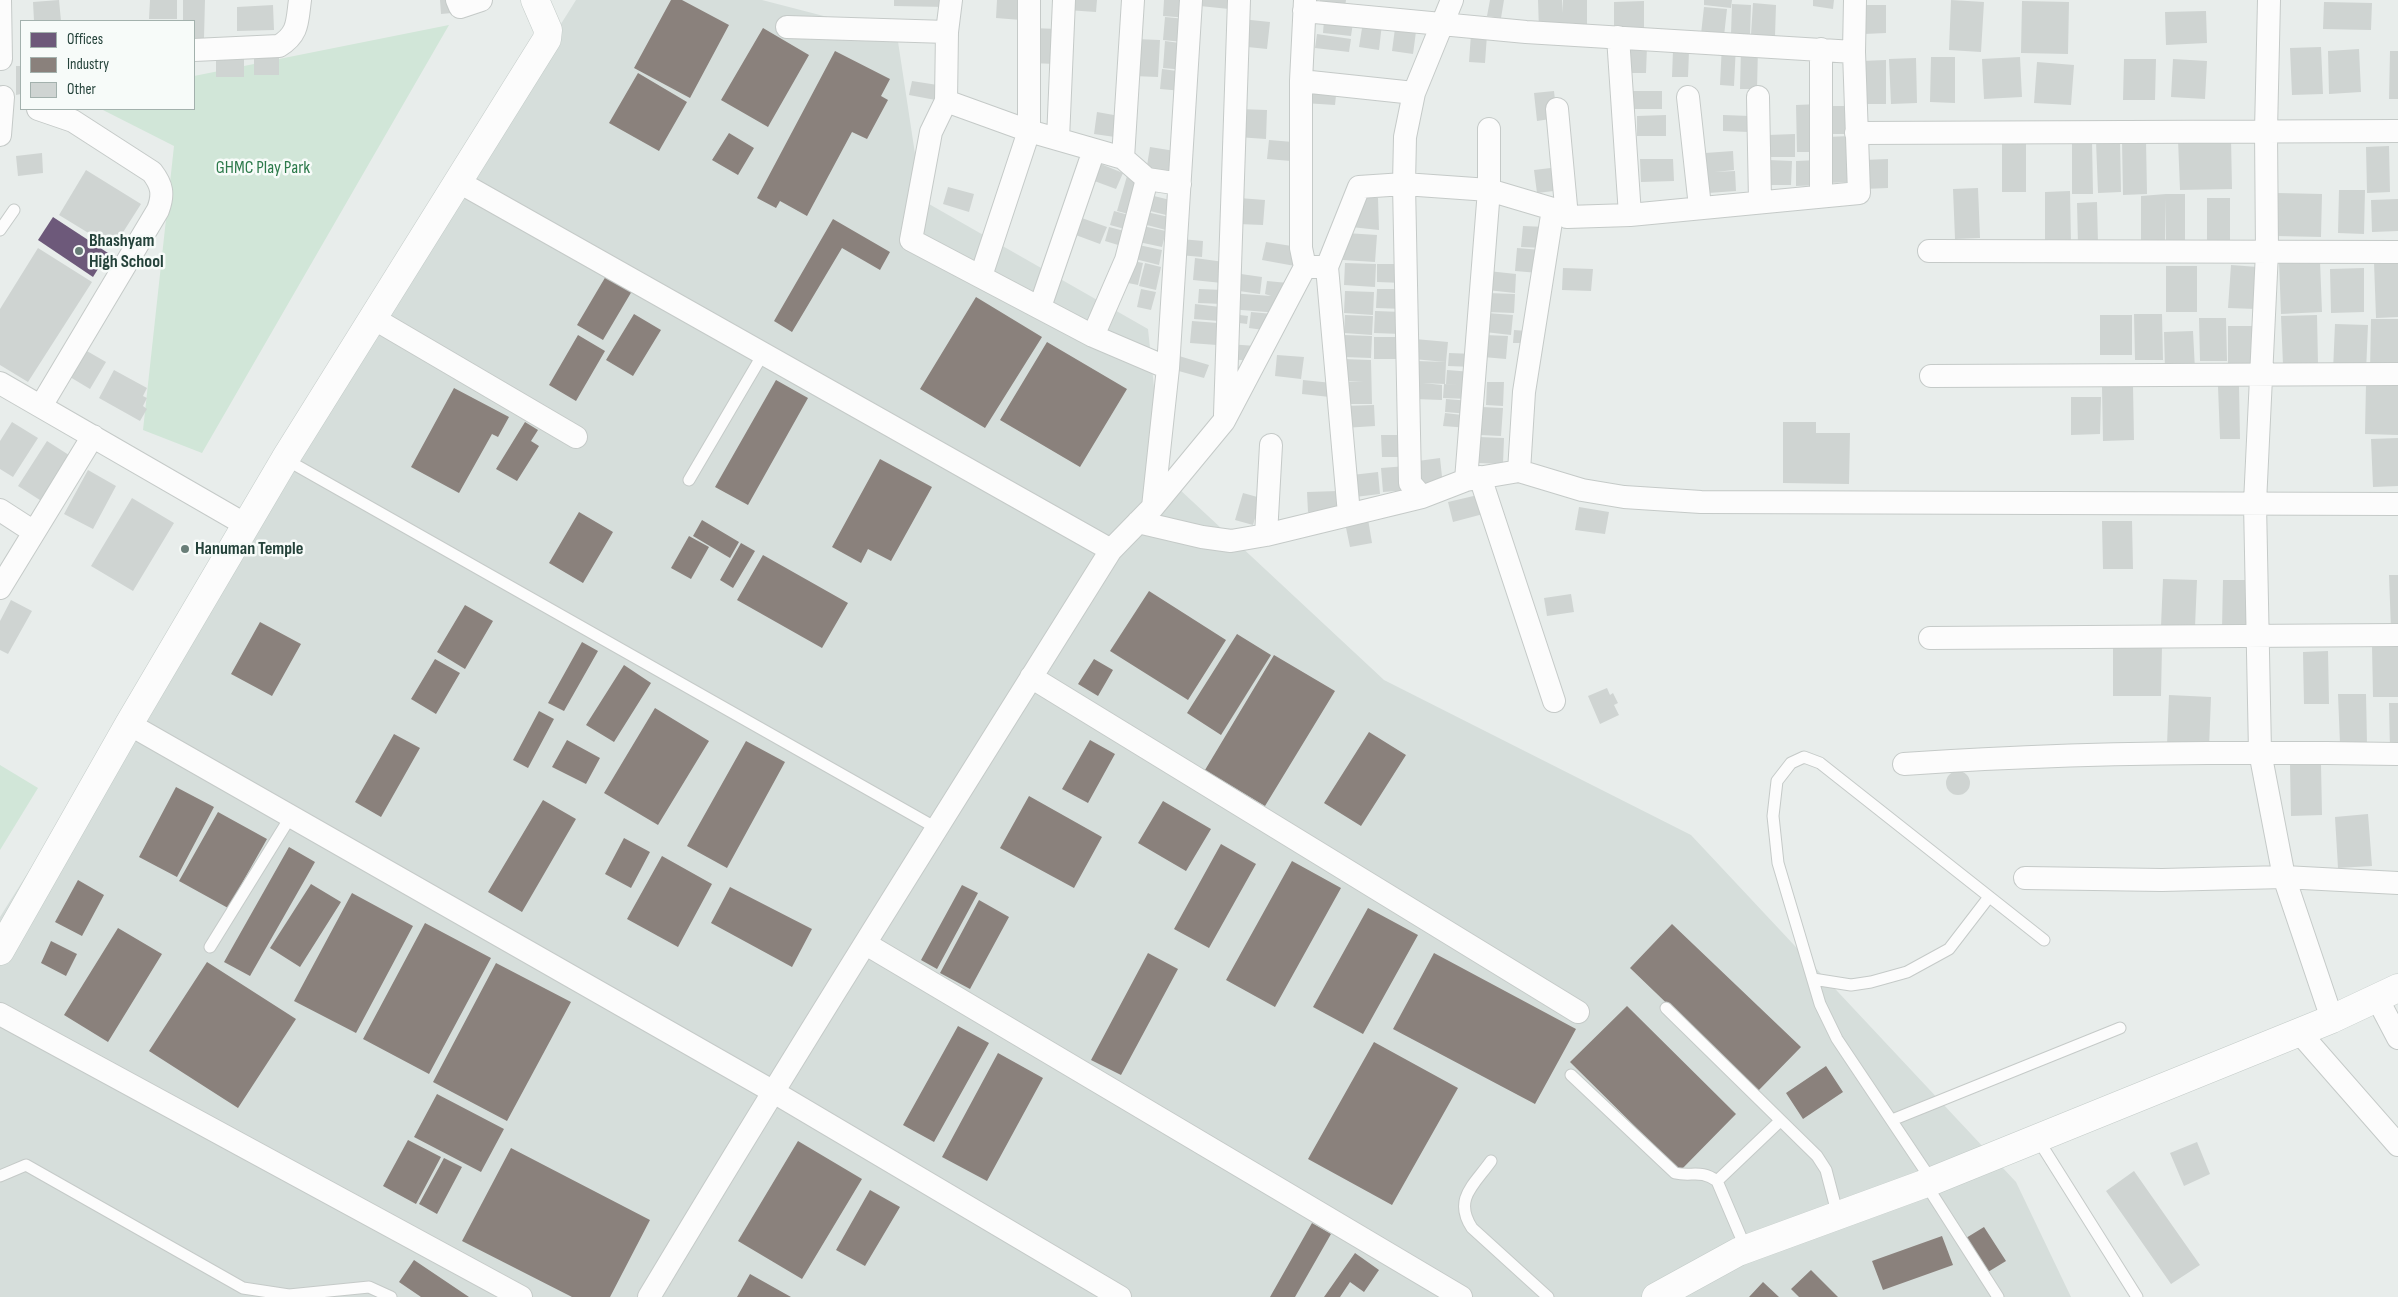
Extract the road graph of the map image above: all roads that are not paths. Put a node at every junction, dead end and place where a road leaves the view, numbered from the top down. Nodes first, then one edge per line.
1 (0, 0) edge
2 (300, 0) edge
3 (457, 0) edge
4 (481, 0) edge
5 (535, 0) edge
6 (951, 0) edge
7 (1029, 0) edge
8 (1064, 0) edge
9 (1133, 0) edge
10 (1191, 0) edge
11 (1239, 0) edge
12 (1452, 0) edge
13 (1855, 0) edge
14 (2269, 0) edge
15 (1304, 5) edge
16 (1442, 22) junction
17 (787, 27) dead end
18 (947, 32) junction
19 (1618, 37) junction
20 (1821, 49) junction
21 (195, 50) edge
22 (1854, 52) junction
23 (8, 59) edge
24 (1301, 80) junction
25 (1414, 93) junction
26 (1688, 97) dead end
27 (1758, 97) dead end
28 (8, 99) edge
29 (946, 101) junction
30 (1556, 109) dead end
31 (41, 110) edge
32 (1489, 129) dead end
33 (2398, 130) edge
34 (1029, 131) junction
35 (2266, 131) junction
36 (1856, 133) junction
37 (0, 135) edge
38 (1058, 139) junction
39 (1094, 150) junction
40 (1124, 158) junction
41 (1148, 179) junction
42 (459, 182) junction
43 (1180, 184) junction
44 (1404, 184) junction
45 (1489, 190) junction
46 (1821, 196) junction
47 (1760, 201) junction
48 (1700, 207) junction
49 (14, 210) dead end
50 (1560, 213) junction
51 (1630, 215) junction
52 (0, 230) edge
53 (1929, 251) dead end
54 (2267, 252) junction
55 (2398, 252) edge
56 (1316, 267) junction
57 (980, 276) junction
58 (1040, 307) junction
59 (373, 318) junction
60 (1093, 336) junction
61 (763, 354) junction
62 (1168, 368) junction
63 (2398, 374) edge
64 (2263, 375) junction
65 (1931, 376) dead end
66 (2, 389) edge
67 (41, 406) junction
68 (1224, 420) junction
69 (92, 436) junction
70 (576, 437) dead end
71 (1271, 445) dead end
72 (285, 459) junction
73 (1519, 471) junction
74 (1473, 479) junction
75 (688, 480) dead end
76 (1422, 497) junction
77 (2255, 503) junction
78 (2398, 504) edge
79 (0, 510) edge
80 (1349, 514) junction
81 (1145, 515) junction
82 (246, 525) junction
83 (34, 532) junction
84 (1266, 535) junction
85 (1111, 550) junction
86 (0, 588) edge
87 (2256, 634) junction
88 (2398, 635) edge
89 (1930, 638) dead end
90 (1031, 677) junction
91 (1554, 701) dead end
92 (129, 724) junction
93 (2260, 752) junction
94 (2398, 754) edge
95 (1904, 764) dead end
96 (291, 816) junction
97 (938, 829) junction
98 (2284, 877) junction
99 (2026, 878) dead end
100 (2398, 883) edge
101 (1989, 897) junction
102 (2044, 940) dead end
103 (866, 944) junction
104 (210, 947) dead end
105 (0, 952) edge
106 (1813, 979) junction
107 (2388, 993) edge
108 (1666, 1008) dead end
109 (1578, 1012) dead end
110 (0, 1014) edge
111 (2332, 1019) junction
112 (2120, 1028) dead end
113 (2299, 1032) junction
114 (2398, 1038) edge
115 (1571, 1075) dead end
116 (772, 1091) junction
117 (1892, 1120) junction
118 (1780, 1122) junction
119 (2394, 1135) edge
120 (2037, 1138) junction
121 (1491, 1161) dead end
122 (0, 1176) edge
123 (1717, 1181) junction
124 (1929, 1182) junction
125 (1838, 1216) junction
126 (1746, 1249) junction
127 (391, 1297) edge
128 (521, 1297) edge
129 (649, 1297) edge
130 (1120, 1297) edge
131 (1461, 1297) edge
132 (1548, 1297) edge
133 (1656, 1297) edge
134 (1998, 1297) edge
135 (2137, 1297) edge

1 - 23 street
2 - 21 street
3 - 4 street
5 - 42 street
6 - 18 street
7 - 34 street
8 - 38 street
9 - 40 street
10 - 43 street
11 - 68 street
12 - 16 street
13 - 22 street
14 - 35 street
15 - 16 street
15 - 24 street
16 - 19 street
16 - 25 street
17 - 18 street
18 - 29 street
19 - 20 street
19 - 51 street
20 - 22 street
20 - 46 street
22 - 36 street
24 - 25 street
24 - 56 street
25 - 44 street
26 - 48 street
27 - 47 street
28 - 37 street
29 - 34 street
29 - 57 street
30 - 50 street
31 - 67 street
32 - 45 street
33 - 35 street
34 - 38 street
34 - 57 street
35 - 36 street
35 - 54 street
36 - 46 street
38 - 39 street
39 - 40 street
39 - 58 street
40 - 41 street
41 - 43 street
41 - 60 street
42 - 59 street
42 - 61 street
43 - 62 street
44 - 45 street
44 - 56 street
44 - 76 street
45 - 50 street
45 - 74 street
46 - 47 street
47 - 48 street
48 - 51 street
49 - 52 lane
50 - 51 street
50 - 73 street
53 - 54 street
54 - 55 street
54 - 64 street
56 - 68 street
56 - 80 street
57 - 58 street
58 - 60 street
59 - 70 street
59 - 72 street
60 - 62 street
61 - 75 lane
61 - 85 street
62 - 81 street
63 - 64 street
64 - 65 street
64 - 77 street
66 - 67 street
67 - 69 street
68 - 81 street
69 - 82 street
69 - 83 street
71 - 84 street
72 - 82 street
72 - 97 lane
73 - 74 street
73 - 77 street
74 - 76 street
74 - 91 street
76 - 80 street
77 - 78 street
77 - 87 street
79 - 83 street
80 - 84 street
81 - 84 street
81 - 85 street
82 - 92 street
83 - 86 street
85 - 90 street
87 - 88 street
87 - 89 street
87 - 93 street
90 - 97 street
90 - 109 street
92 - 96 street
92 - 105 street
93 - 94 street
93 - 95 street
93 - 98 street
96 - 104 lane
96 - 116 street
97 - 103 street
98 - 99 street
98 - 100 street
98 - 111 street
101 - 102 lane
101 - 106 lane
101 - 106 lane
103 - 116 street
103 - 131 street
106 - 117 lane
107 - 111 street
107 - 114 street
108 - 118 lane
110 - 128 street
111 - 113 street
112 - 117 lane
113 - 119 street
113 - 120 street
115 - 123 lane
116 - 129 street
116 - 130 street
117 - 124 lane
118 - 123 lane
118 - 125 lane
120 - 124 street
120 - 135 lane
121 - 132 lane
122 - 127 lane
123 - 126 lane
124 - 125 street
124 - 134 lane
125 - 126 street
126 - 133 street

